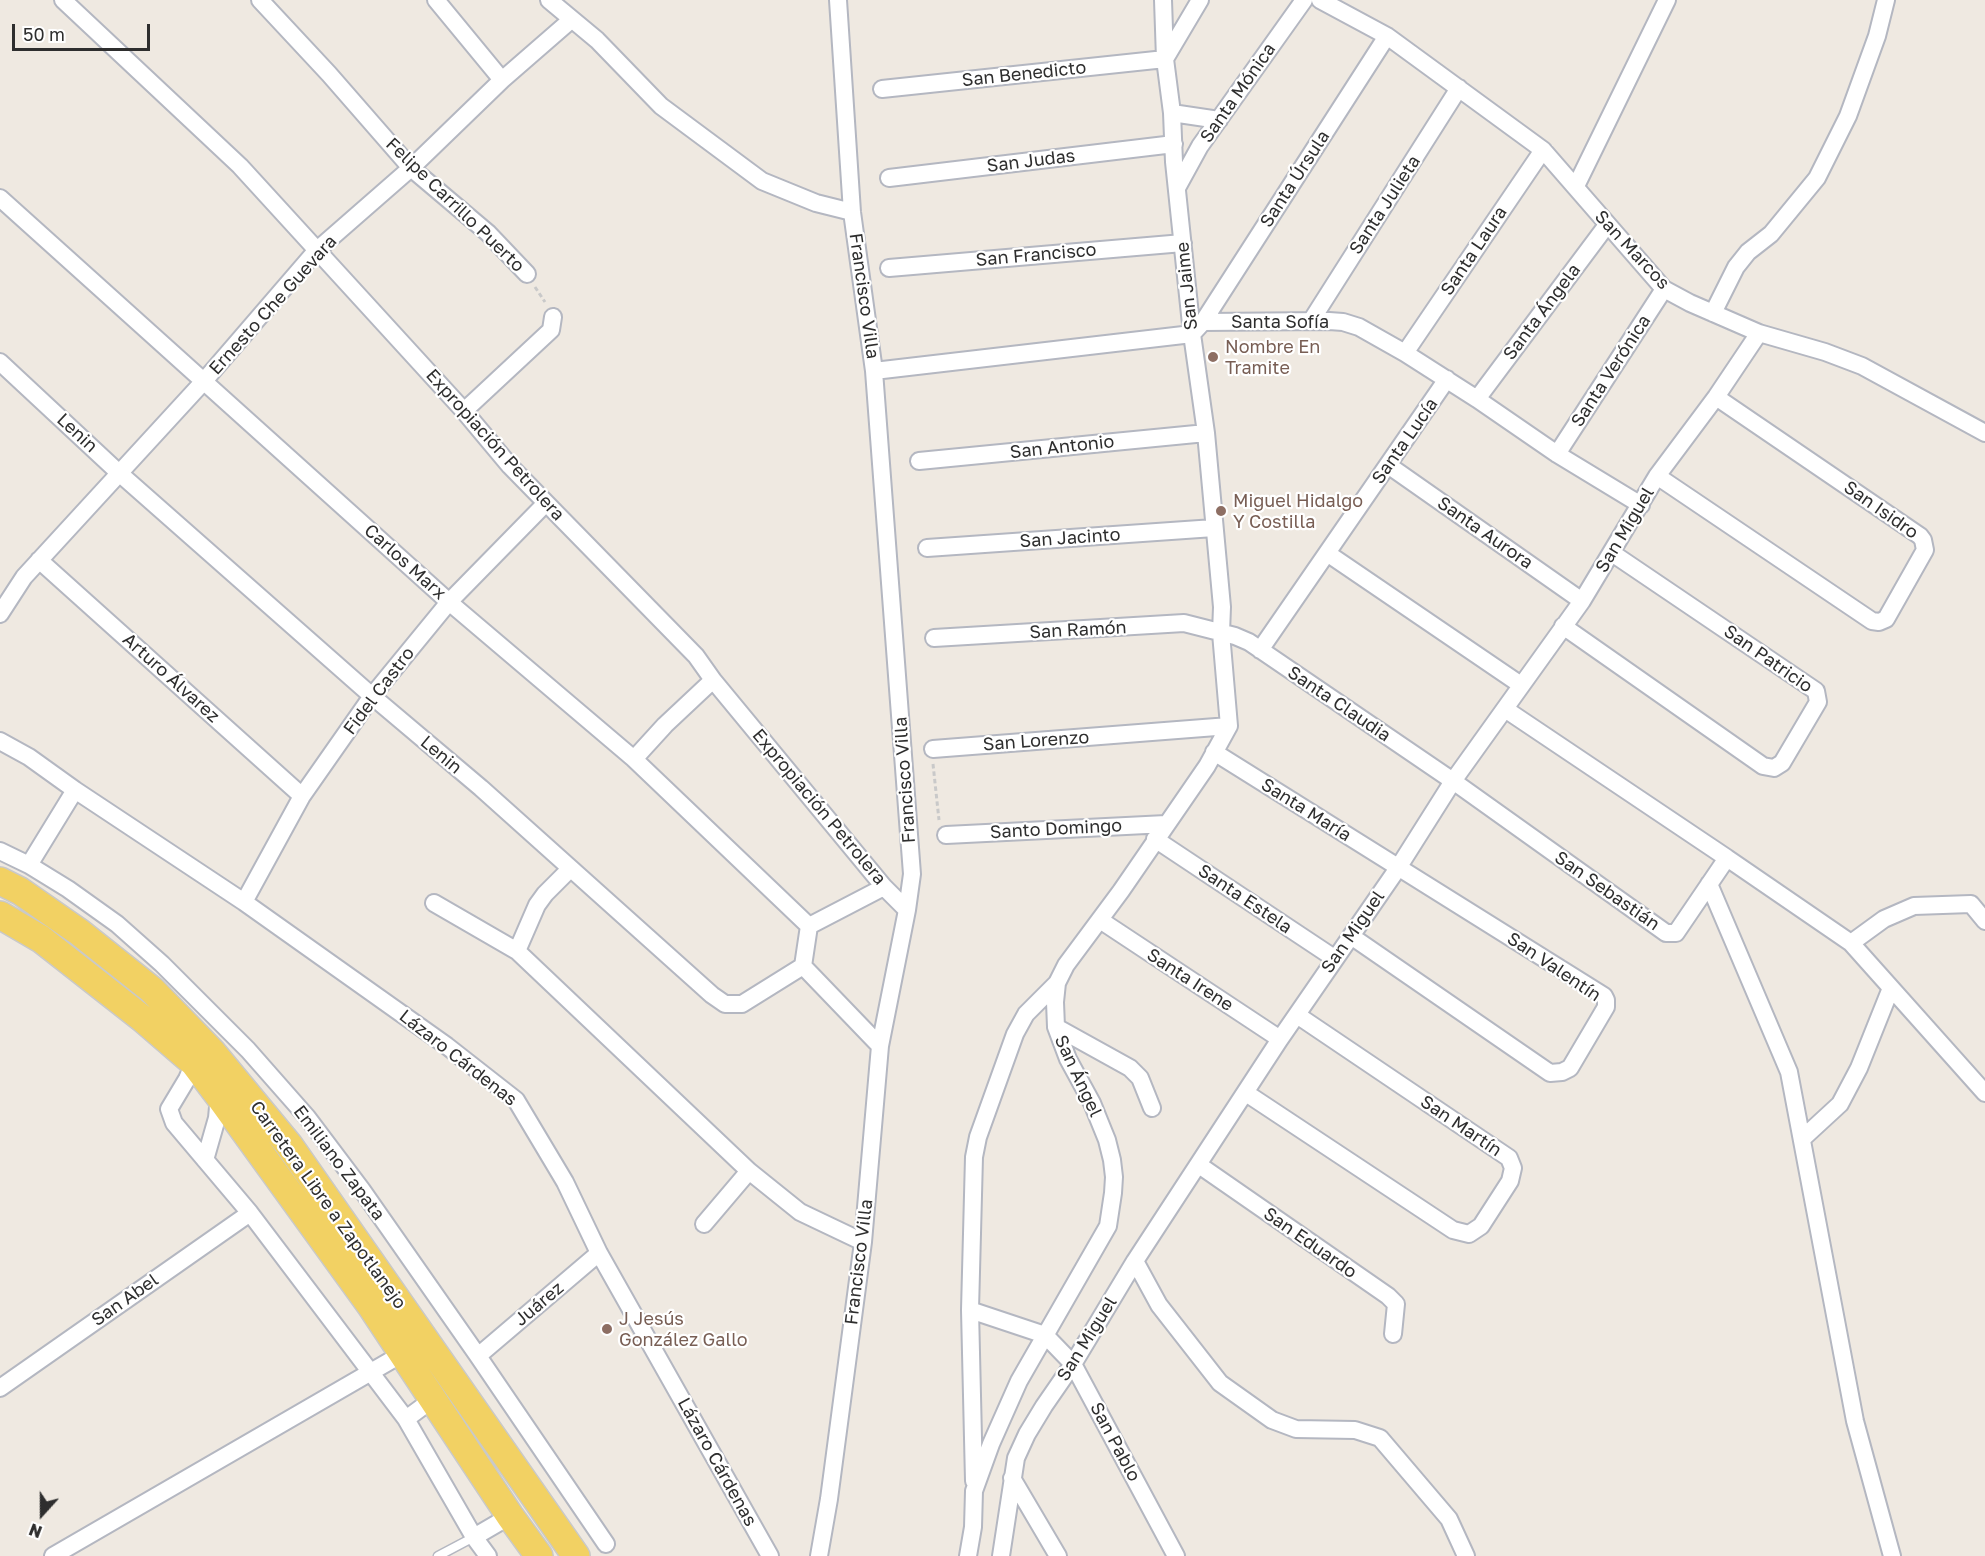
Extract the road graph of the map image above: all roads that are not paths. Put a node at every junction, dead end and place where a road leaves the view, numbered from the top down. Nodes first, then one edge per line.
1 (63, 0) edge
2 (260, 0) edge
3 (436, 0) edge
4 (549, 0) edge
5 (838, 0) edge
6 (1163, 0) edge
7 (1200, 0) edge
8 (1304, 0) edge
9 (1320, 0) edge
10 (1667, 0) edge
11 (1886, 0) edge
12 (571, 20) junction
13 (1387, 36) junction
14 (1165, 59) junction
15 (502, 80) junction
16 (1460, 88) junction
17 (882, 89) dead end
18 (1172, 113) junction
19 (1218, 120) junction
20 (1174, 144) junction
21 (1543, 150) junction
22 (411, 168) junction
23 (889, 178) dead end
24 (1576, 186) junction
25 (1177, 188) junction
26 (0, 198) edge
27 (852, 212) junction
28 (1607, 225) junction
29 (1183, 243) junction
30 (316, 251) junction
31 (889, 267) dead end
32 (527, 274) road end
33 (1664, 288) junction
34 (1713, 313) junction
35 (553, 316) road end
36 (1311, 321) junction
37 (1197, 328) junction
38 (1759, 333) junction
39 (1405, 353) junction
40 (0, 362) edge
41 (874, 371) junction
42 (1447, 379) junction
43 (204, 381) junction
44 (1716, 397) junction
45 (1478, 399) junction
46 (464, 411) junction
47 (1206, 433) junction
48 (1985, 433) edge
49 (1557, 454) junction
50 (919, 462) dead end
51 (1388, 465) junction
52 (118, 472) junction
53 (1657, 476) junction
54 (546, 503) junction
55 (1641, 505) junction
56 (1214, 528) junction
57 (927, 548) dead end
58 (1327, 553) junction
59 (1612, 553) junction
60 (39, 560) junction
61 (1582, 601) junction
62 (449, 602) junction
63 (0, 614) edge
64 (1563, 626) junction
65 (1221, 633) junction
66 (934, 638) dead end
67 (1260, 650) junction
68 (713, 680) junction
69 (1521, 685) junction
70 (372, 696) junction
71 (1505, 709) junction
72 (1228, 726) junction
73 (0, 741) edge
74 (933, 749) road end
75 (1214, 752) junction
76 (634, 759) junction
77 (1453, 781) junction
78 (75, 790) junction
79 (302, 796) junction
80 (1166, 824) junction
81 (946, 835) road end
82 (1155, 839) junction
83 (0, 851) edge
84 (1726, 858) junction
85 (29, 865) junction
86 (1398, 868) junction
87 (570, 869) junction
88 (0, 881) edge
89 (1709, 884) junction
90 (884, 887) junction
91 (1978, 901) edge
92 (244, 902) junction
93 (434, 903) dead end
94 (907, 910) junction
95 (0, 915) edge
96 (1100, 920) junction
97 (1985, 921) edge
98 (809, 926) junction
99 (1350, 936) junction
100 (1851, 943) junction
101 (516, 951) junction
102 (1334, 958) junction
103 (803, 966) junction
104 (1057, 983) junction
105 (1892, 988) junction
106 (1297, 1015) junction
107 (1056, 1027) junction
108 (1280, 1039) junction
109 (880, 1046) junction
110 (194, 1063) junction
111 (1985, 1093) edge
112 (1246, 1094) junction
113 (219, 1095) junction
114 (1152, 1108) dead end
115 (1802, 1139) junction
116 (206, 1160) junction
117 (1198, 1165) junction
118 (749, 1171) junction
119 (250, 1213) junction
120 (704, 1224) dead end
121 (863, 1242) junction
122 (599, 1253) junction
123 (1135, 1261) junction
124 (970, 1310) junction
125 (1393, 1334) dead end
126 (1045, 1335) junction
127 (402, 1354) junction
128 (478, 1356) junction
129 (1073, 1364) junction
130 (371, 1373) junction
131 (0, 1388) edge
132 (433, 1399) junction
133 (406, 1419) junction
134 (1012, 1478) junction
135 (974, 1491) junction
136 (510, 1516) junction
137 (474, 1537) junction
138 (606, 1544) dead end
139 (53, 1556) edge
140 (438, 1556) edge
141 (488, 1556) edge
142 (539, 1556) edge
143 (576, 1556) edge
144 (770, 1556) edge
145 (819, 1556) edge
146 (968, 1556) edge
147 (1001, 1556) edge
148 (1058, 1556) edge
149 (1176, 1556) edge
150 (1466, 1556) edge
151 (1892, 1556) edge

1 - 30 street, Expropiación Petrolera
2 - 22 street, Felipe Carrillo Puerto
3 - 15 street
4 - 12 street
5 - 27 street, Francisco Villa
6 - 14 street, San Jaime
7 - 14 street
8 - 19 street, Santa Mónica
9 - 13 street, San Marcos
10 - 24 street
11 - 34 street
12 - 15 street, Ernesto Che Guevara
12 - 27 street
13 - 16 street, San Marcos
13 - 37 street, Santa Úrsula
14 - 17 street, San Benedicto
14 - 18 street, San Jaime
15 - 22 street, Ernesto Che Guevara
16 - 21 street, San Marcos
16 - 36 street, Santa Julieta
18 - 19 street
18 - 20 street, San Jaime
19 - 25 street, Santa Mónica
20 - 23 street, San Judas
20 - 25 street, San Jaime
21 - 24 street, San Marcos
21 - 39 street, Santa Laura
22 - 30 street, Ernesto Che Guevara
22 - 32 street, Felipe Carrillo Puerto
24 - 28 street, San Marcos
25 - 29 street, San Jaime
26 - 43 street, Carlos Marx
27 - 41 street, Francisco Villa
28 - 33 street, San Marcos
28 - 45 street, Santa Ángela
29 - 31 street, San Francisco
29 - 37 street, San Jaime
30 - 43 street, Ernesto Che Guevara
30 - 46 street, Expropiación Petrolera
33 - 34 street, San Marcos
33 - 49 street, Santa Verónica
34 - 38 street, San Marcos
35 - 46 street
36 - 37 street, Santa Sofía
36 - 39 street, Santa Sofía
37 - 41 street, Santa Sofía
37 - 47 street, San Jaime
38 - 44 street, San Miguel
38 - 48 street, San Marcos
39 - 42 street, Santa Sofía
40 - 52 street, Lenin
41 - 94 street, Francisco Villa
42 - 45 street, Santa Sofía
42 - 51 street, Santa Lucía
43 - 52 street, Ernesto Che Guevara
43 - 62 street, Carlos Marx
44 - 53 street, San Miguel
44 - 53 street, San Isidro
45 - 49 street, Santa Sofía
46 - 54 street, Expropiación Petrolera
47 - 50 street, San Antonio
47 - 56 street, San Jaime
49 - 55 street, Santa Sofía
51 - 58 street, Santa Lucía
51 - 61 street, Santa Aurora
52 - 60 street, Ernesto Che Guevara
52 - 70 street, Lenin
53 - 55 street, San Miguel
54 - 62 street, Fidel Castro
54 - 68 street, Expropiación Petrolera
55 - 59 street, San Miguel
56 - 57 street, San Jacinto
56 - 65 street, San Jaime
58 - 67 street, Santa Lucía
58 - 69 street
59 - 61 street, San Miguel
59 - 64 street, San Patricio
60 - 63 street, Ernesto Che Guevara
60 - 79 street, Arturo Álvarez
61 - 64 street, San Miguel
62 - 70 street, Fidel Castro
62 - 76 street, Carlos Marx
64 - 69 street, San Miguel
65 - 66 street, San Ramón
65 - 67 street, Santa Claudia
65 - 72 street
67 - 77 street, Santa Claudia
68 - 76 street
68 - 90 street, Expropiación Petrolera
69 - 71 street, San Miguel
70 - 79 street, Fidel Castro
70 - 87 street, Lenin
71 - 77 street, San Miguel
71 - 84 street
72 - 74 street, San Lorenzo
72 - 75 street, San Ángel
73 - 78 street, Lázaro Cárdenas
75 - 80 street, San Ángel
75 - 86 street, Santa María
76 - 98 street, Carlos Marx
77 - 86 street, San Miguel
77 - 89 street, San Sebastián
78 - 85 street
78 - 92 street, Lázaro Cárdenas
79 - 92 street, Fidel Castro
80 - 81 street, Santo Domingo
80 - 82 street, San Ángel
82 - 96 street, San Ángel
82 - 102 street, Santa Estela
83 - 85 street, Emiliano Zapata
84 - 89 street, San Sebastián
84 - 100 street
85 - 128 street, Emiliano Zapata
86 - 99 street, San Miguel
86 - 99 street, San Valentín
87 - 101 street
87 - 103 street, Lenin
88 - 143 main road, Carretera Libre a Zapotlanejo
89 - 115 street
90 - 94 street, Expropiación Petrolera
90 - 98 street
91 - 97 street
91 - 100 street
92 - 122 street, Lázaro Cárdenas
93 - 101 street
94 - 109 street, Francisco Villa
95 - 110 main road, Carretera Libre a Zapotlanejo
96 - 104 street, San Ángel
96 - 108 street, Santa Irene
98 - 103 street
99 - 102 street, San Miguel
100 - 105 street
101 - 118 street
102 - 106 street, San Miguel
103 - 109 street
104 - 107 street, San Ángel
104 - 124 street, San Ángel
105 - 111 street
105 - 115 street
106 - 108 street, San Miguel
106 - 112 street, San Martín
107 - 114 street
107 - 126 street, San Ángel
108 - 112 street, San Miguel
109 - 121 street, Francisco Villa
110 - 113 main road, Carretera Libre a Zapotlanejo
110 - 116 street
112 - 117 street, San Miguel
113 - 116 street
113 - 127 main road, Carretera Libre a Zapotlanejo
115 - 151 street
116 - 119 street
117 - 123 street, San Miguel
117 - 125 street, San Eduardo
118 - 120 street
118 - 121 street
119 - 130 street
119 - 131 street, San Abel
121 - 145 street, Francisco Villa
122 - 128 street, Juárez
122 - 144 street, Lázaro Cárdenas
123 - 129 street, San Miguel
123 - 150 street
124 - 126 street
124 - 135 street, San Ángel
126 - 129 street, San Pablo
126 - 135 street, San Ángel
127 - 130 street
127 - 132 main road, Carretera Libre a Zapotlanejo
128 - 138 street, Emiliano Zapata
129 - 134 street, San Miguel
129 - 149 street, San Pablo
130 - 133 street
130 - 139 street
132 - 133 street
132 - 136 main road, Carretera Libre a Zapotlanejo
133 - 137 street
134 - 147 street, San Miguel
134 - 148 street
135 - 146 street, San Ángel
136 - 137 street
136 - 142 main road, Carretera Libre a Zapotlanejo
137 - 140 lane
137 - 141 street

